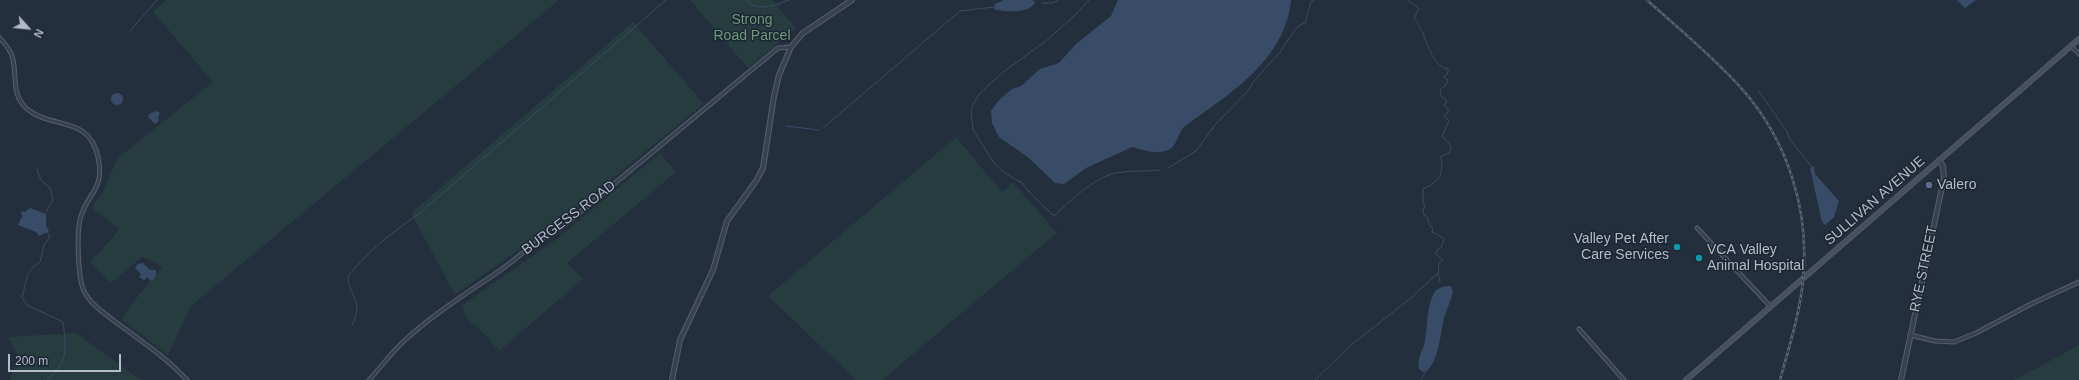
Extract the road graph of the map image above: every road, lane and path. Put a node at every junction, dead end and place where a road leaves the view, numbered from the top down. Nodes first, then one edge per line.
1 (852, 0) edge
2 (0, 38) edge
3 (2079, 39) edge
4 (2071, 46) junction
5 (791, 47) junction
6 (2079, 54) edge
7 (1939, 160) junction
8 (1697, 228) dead end
9 (2079, 282) edge
10 (1770, 306) junction
11 (1579, 329) dead end
12 (1910, 335) junction
13 (187, 380) edge
14 (369, 380) edge
15 (672, 380) edge
16 (1624, 380) edge
17 (1686, 380) edge
18 (1901, 380) edge

1 - 5 street
2 - 13 street
3 - 4 main road, SULLIVAN AVENUE
4 - 6 street
4 - 7 main road, SULLIVAN AVENUE
5 - 14 street, BURGESS ROAD
5 - 15 street
7 - 10 main road, SULLIVAN AVENUE
7 - 12 street, RYE STREET
8 - 10 street
9 - 12 street
10 - 17 main road, SULLIVAN AVENUE
11 - 16 street
12 - 18 street, RYE STREET

